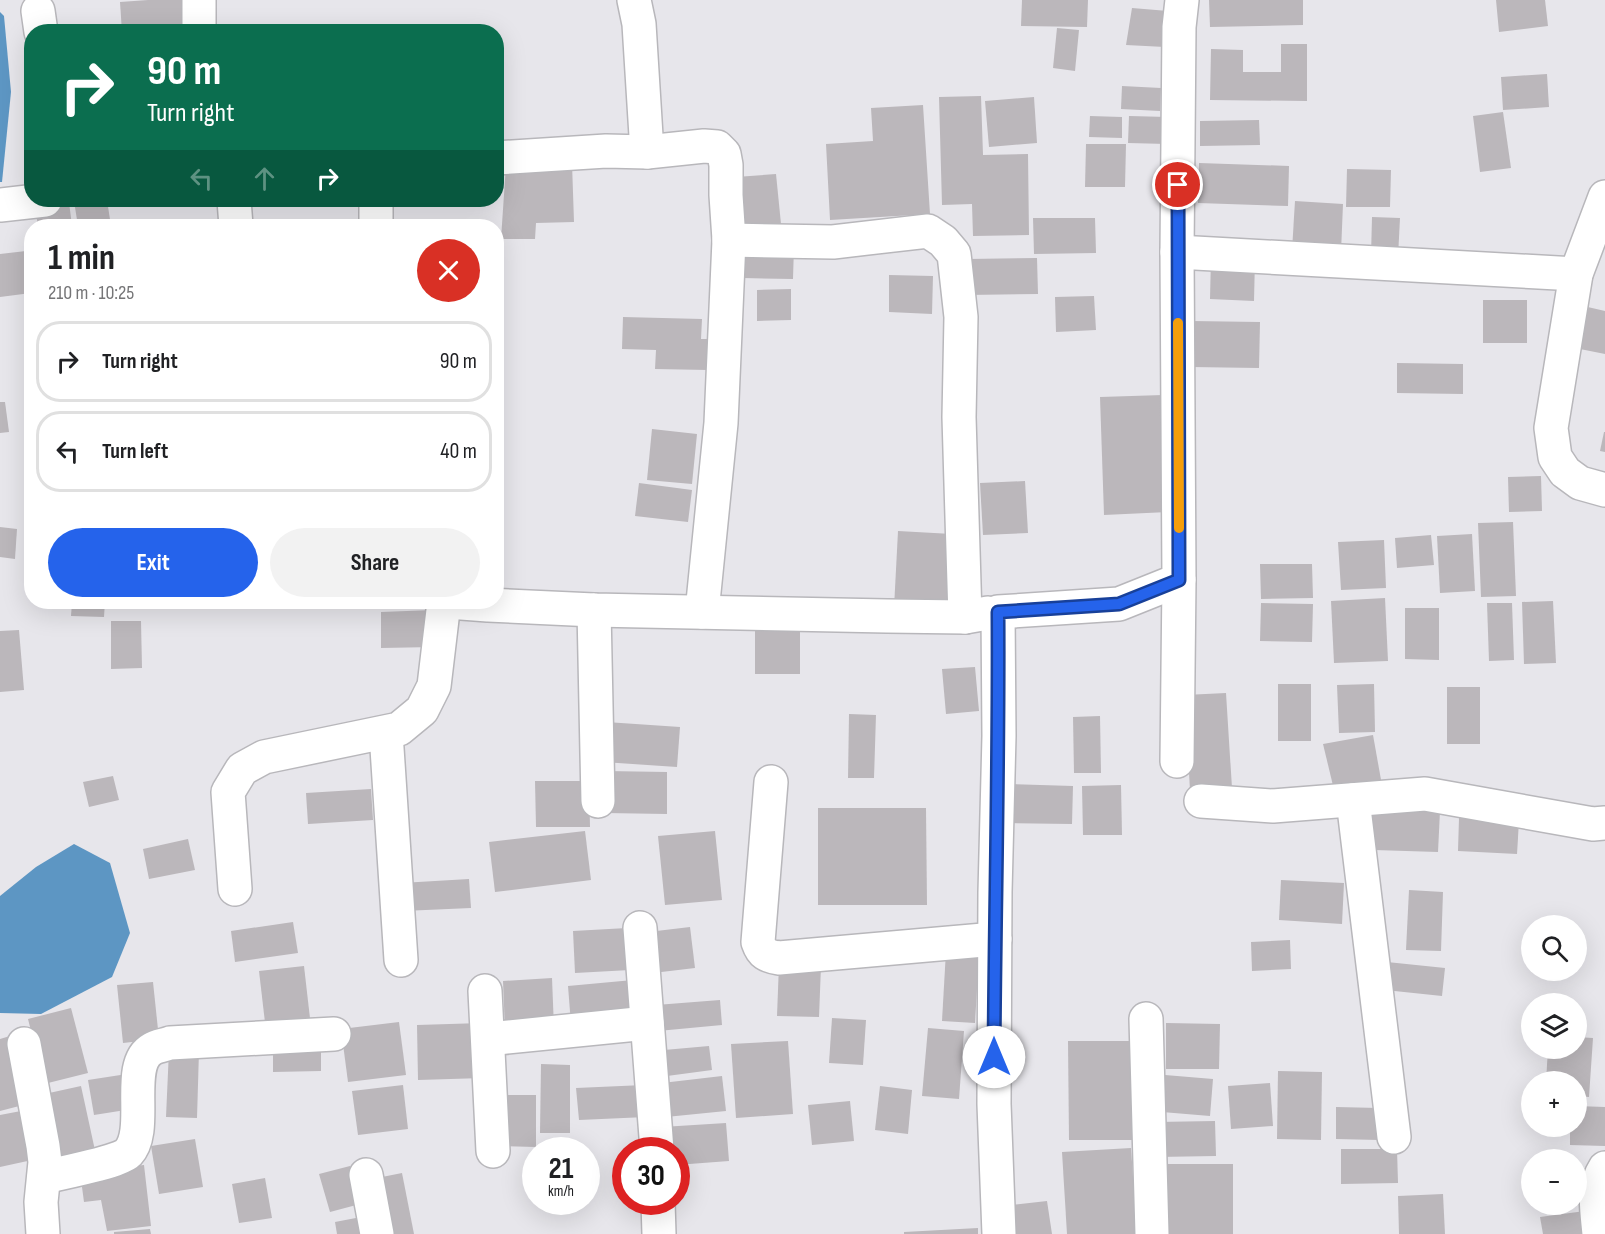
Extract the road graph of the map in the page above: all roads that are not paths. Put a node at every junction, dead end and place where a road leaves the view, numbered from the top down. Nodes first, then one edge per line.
1 (199, 0) edge
2 (634, 0) edge
3 (1182, 0) edge
4 (199, 24) edge
5 (647, 152) junction
6 (504, 157) edge
7 (1605, 197) edge
8 (24, 202) edge
9 (0, 205) edge
10 (729, 240) junction
11 (1177, 252) junction
12 (1576, 274) junction
13 (1605, 490) edge
14 (1179, 580) junction
15 (504, 606) edge
16 (445, 609) edge
17 (594, 610) junction
18 (702, 612) junction
19 (998, 612) junction
20 (965, 617) junction
21 (386, 733) junction
22 (1177, 761) dead end
23 (771, 782) dead end
24 (1353, 800) junction
25 (598, 801) dead end
26 (1200, 801) dead end
27 (1605, 823) edge
28 (235, 889) dead end
29 (640, 928) dead end
30 (995, 939) junction
31 (401, 960) dead end
32 (486, 991) dead end
33 (1146, 1019) dead end
34 (647, 1023) junction
35 (334, 1034) dead end
36 (488, 1039) junction
37 (24, 1044) dead end
38 (656, 1137) edge
39 (1394, 1137) dead end
40 (494, 1151) dead end
41 (1605, 1168) edge
42 (366, 1175) dead end
43 (44, 1177) junction
44 (658, 1215) edge
45 (43, 1234) edge
46 (377, 1234) edge
47 (659, 1234) edge
48 (999, 1234) edge
49 (1152, 1234) edge
50 (1599, 1234) edge

1 - 4 street
2 - 5 street
3 - 11 street
5 - 6 street
5 - 10 street
7 - 12 street
8 - 9 street
10 - 18 street
10 - 20 street
11 - 12 street
11 - 14 street
12 - 13 street
14 - 19 street
14 - 22 street
15 - 17 street
16 - 21 street
17 - 18 street
17 - 25 street
18 - 20 street
19 - 20 street
19 - 30 street
21 - 28 street
21 - 31 street
23 - 30 street
24 - 26 street
24 - 27 street
24 - 39 street
29 - 34 street
30 - 48 street
32 - 36 street
33 - 49 street
34 - 36 street
34 - 38 street
35 - 43 street
36 - 40 street
37 - 43 street
41 - 50 street
42 - 46 street
43 - 45 street
44 - 47 street

